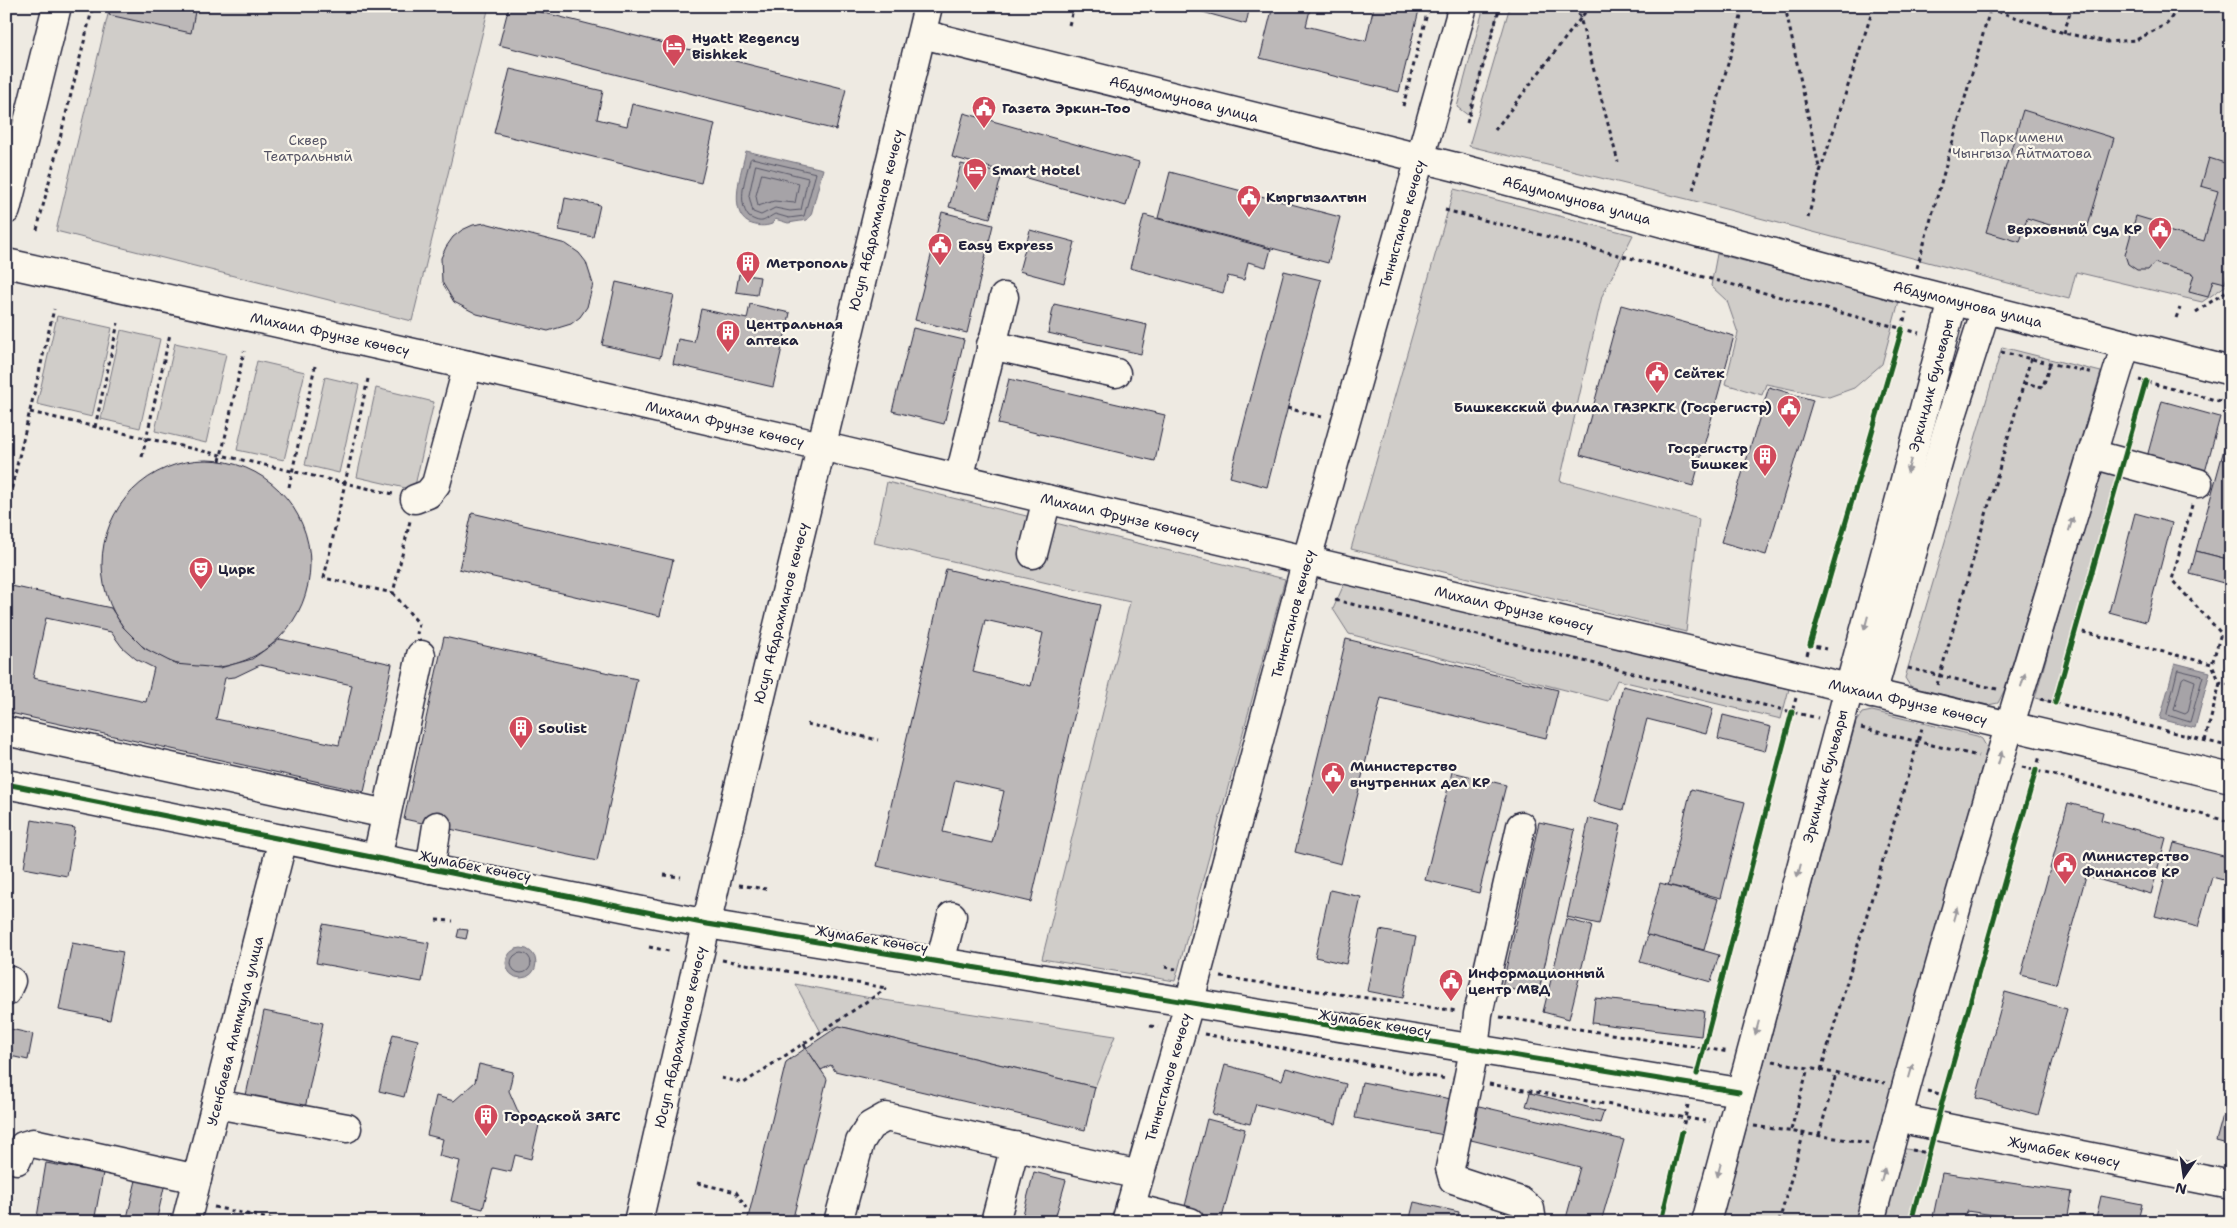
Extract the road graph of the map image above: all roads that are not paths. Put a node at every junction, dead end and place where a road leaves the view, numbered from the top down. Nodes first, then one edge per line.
1 (57, 6) edge
2 (928, 6) edge
3 (1463, 6) edge
4 (922, 34) junction
5 (1420, 159) junction
6 (6, 210) edge
7 (6, 263) edge
8 (1004, 297) dead end
9 (1953, 301) junction
10 (1986, 309) junction
11 (2126, 344) junction
12 (992, 345) junction
13 (468, 365) junction
14 (2231, 371) edge
15 (1116, 373) dead end
16 (821, 446) junction
17 (2092, 454) junction
18 (959, 479) junction
19 (2198, 483) road end
20 (415, 499) road end
21 (1047, 499) junction
22 (1033, 554) dead end
23 (1307, 560) junction
24 (421, 655) dead end
25 (1860, 691) junction
26 (2009, 726) junction
27 (6, 731) edge
28 (2231, 778) edge
29 (6, 784) edge
30 (386, 814) junction
31 (437, 826) dead end
32 (1521, 826) dead end
33 (283, 839) junction
34 (377, 858) junction
35 (430, 869) junction
36 (952, 916) dead end
37 (706, 924) junction
38 (940, 962) junction
39 (1189, 1004) junction
40 (1474, 1050) junction
41 (1739, 1092) junction
42 (216, 1104) junction
43 (1897, 1118) junction
44 (347, 1128) dead end
45 (1015, 1146) junction
46 (17, 1160) dead end
47 (1139, 1175) junction
48 (2231, 1185) edge
49 (192, 1201) edge
50 (1128, 1214) edge
51 (638, 1222) edge
52 (838, 1222) edge
53 (995, 1222) edge
54 (1190, 1222) edge
55 (1532, 1222) edge
56 (1706, 1222) edge
57 (1870, 1222) edge

1 - 6 street
2 - 4 street, Юсуп Абдрахманов көчөсү
3 - 5 street, Тыныстанов көчөсү
4 - 5 street, Абдумомунова улица
4 - 16 street, Юсуп Абдрахманов көчөсү
5 - 9 street, Абдумомунова улица
5 - 23 street, Тыныстанов көчөсү
7 - 13 street, Михаил Фрунзе көчөсү
8 - 12 street
9 - 10 street, Абдумомунова улица
9 -> 25 street, Эркиндик бульвары
10 - 11 street, Абдумомунова улица
10 - 25 street
11 - 14 street, Абдумомунова улица
11 - 17 street
12 - 15 street
12 - 18 street
13 - 16 street, Михаил Фрунзе көчөсү
13 - 20 street
16 - 18 street, Михаил Фрунзе көчөсү
16 - 37 street, Юсуп Абдрахманов көчөсү
17 - 19 street
26 -> 17 street
18 - 21 street, Михаил Фрунзе көчөсү
21 - 22 street
21 - 23 street, Михаил Фрунзе көчөсү
23 - 25 street, Михаил Фрунзе көчөсү
23 - 39 street, Тыныстанов көчөсү
24 - 30 street
25 - 26 street, Михаил Фрунзе көчөсү
25 -> 41 street, Эркиндик бульвары
26 - 28 street, Михаил Фрунзе көчөсү
43 -> 26 street
27 - 30 street
29 - 33 street, Жумабек көчөсү
30 - 34 street
31 - 35 street
32 - 40 street
33 - 34 street, Жумабек көчөсү
33 - 42 street, Усенбаева Алымкула улица
34 - 35 street, Жумабек көчөсү
35 - 37 street, Жумабек көчөсү
36 - 38 street
37 - 38 street, Жумабек көчөсү
37 - 51 street, Юсуп Абдрахманов көчөсү
38 - 39 street, Жумабек көчөсү
39 - 40 street, Жумабек көчөсү
39 - 47 street, Тыныстанов көчөсү
40 - 41 street, Жумабек көчөсү
40 - 55 street
41 -> 56 street, Эркиндик бульвары
42 - 44 street
42 - 49 street, Усенбаева Алымкула улица
43 - 48 street, Жумабек көчөсү
57 -> 43 street
45 - 47 street
45 - 52 street
45 - 53 street
46 - 49 street
47 - 50 street, Тыныстанов көчөсү
50 - 54 street

